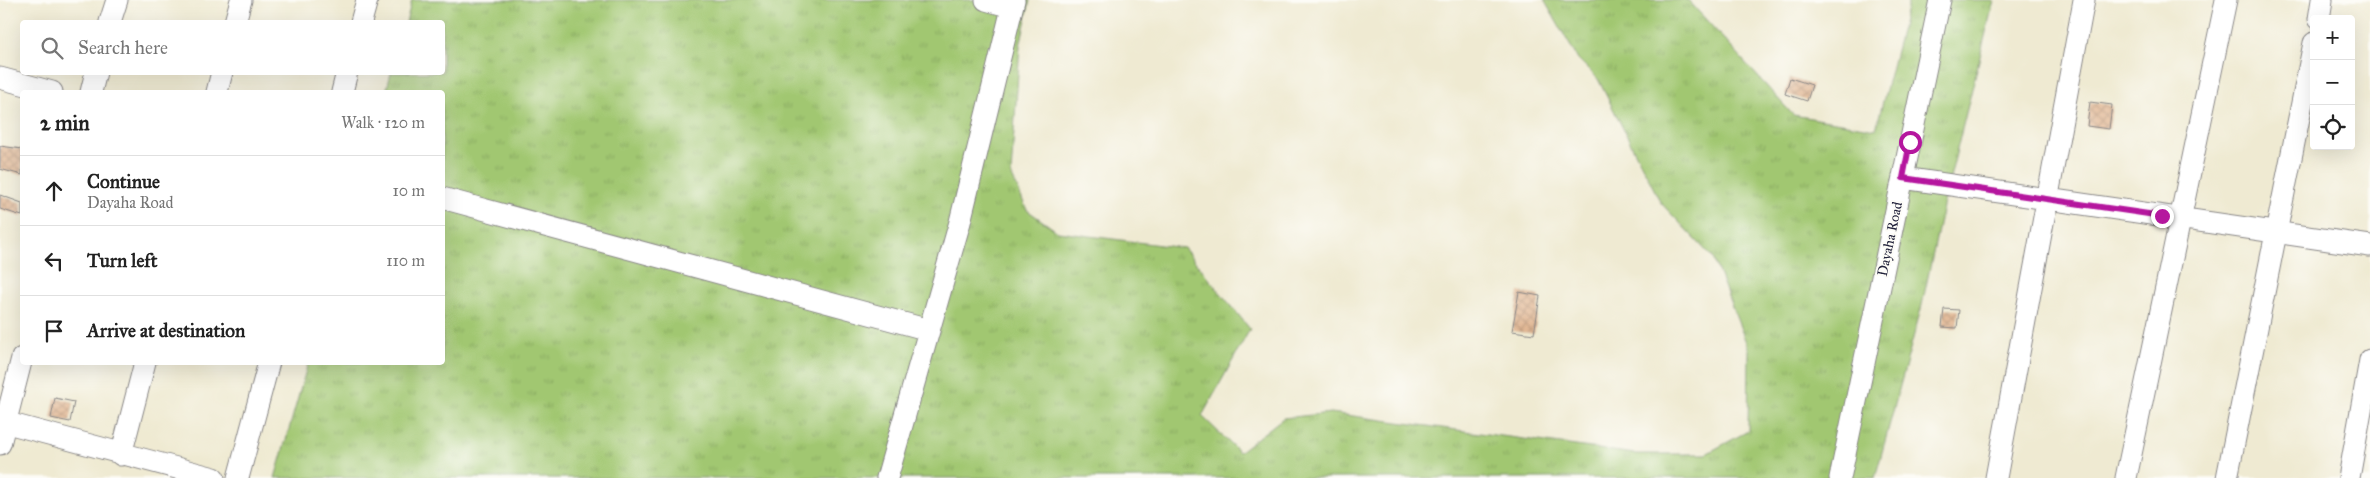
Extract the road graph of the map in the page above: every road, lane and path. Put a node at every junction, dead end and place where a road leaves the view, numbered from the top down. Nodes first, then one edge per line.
1 (117, 0) edge
2 (241, 0) edge
3 (367, 0) edge
4 (986, 0) edge
5 (1940, 0) edge
6 (2084, 0) edge
7 (2226, 0) edge
8 (2322, 0) edge
9 (1013, 3) edge
10 (2320, 15) edge
11 (111, 20) edge
12 (236, 20) edge
13 (362, 20) edge
14 (2311, 60) edge
15 (95, 75) edge
16 (221, 75) edge
17 (346, 75) edge
18 (0, 78) edge
19 (45, 90) edge
20 (92, 90) edge
21 (218, 90) edge
22 (342, 90) edge
23 (1903, 178) junction
24 (445, 199) edge
25 (2180, 218) junction
26 (2276, 232) junction
27 (2370, 246) edge
28 (929, 330) junction
29 (2370, 360) edge
30 (20, 365) edge
31 (144, 365) edge
32 (268, 365) edge
33 (3, 422) edge
34 (0, 444) edge
35 (121, 455) junction
36 (214, 478) edge
37 (238, 478) edge
38 (887, 478) edge
39 (1840, 478) edge
40 (1996, 478) edge
41 (2126, 478) edge
42 (2227, 478) edge
43 (2349, 478) edge

1 - 11 street
2 - 12 street
3 - 13 street
4 - 9 street
5 - 23 street, Dayaha Road
6 - 40 street
7 - 25 street
8 - 10 street
9 - 28 street
14 - 26 street
15 - 20 street
16 - 21 street
17 - 22 street
18 - 19 street
23 - 25 street
23 - 39 street, Dayaha Road
24 - 28 street
25 - 26 street
25 - 41 street
26 - 27 street
26 - 42 street
28 - 38 street
29 - 43 street
30 - 33 street
31 - 35 street
32 - 37 street
33 - 34 street
33 - 35 street
35 - 36 street

